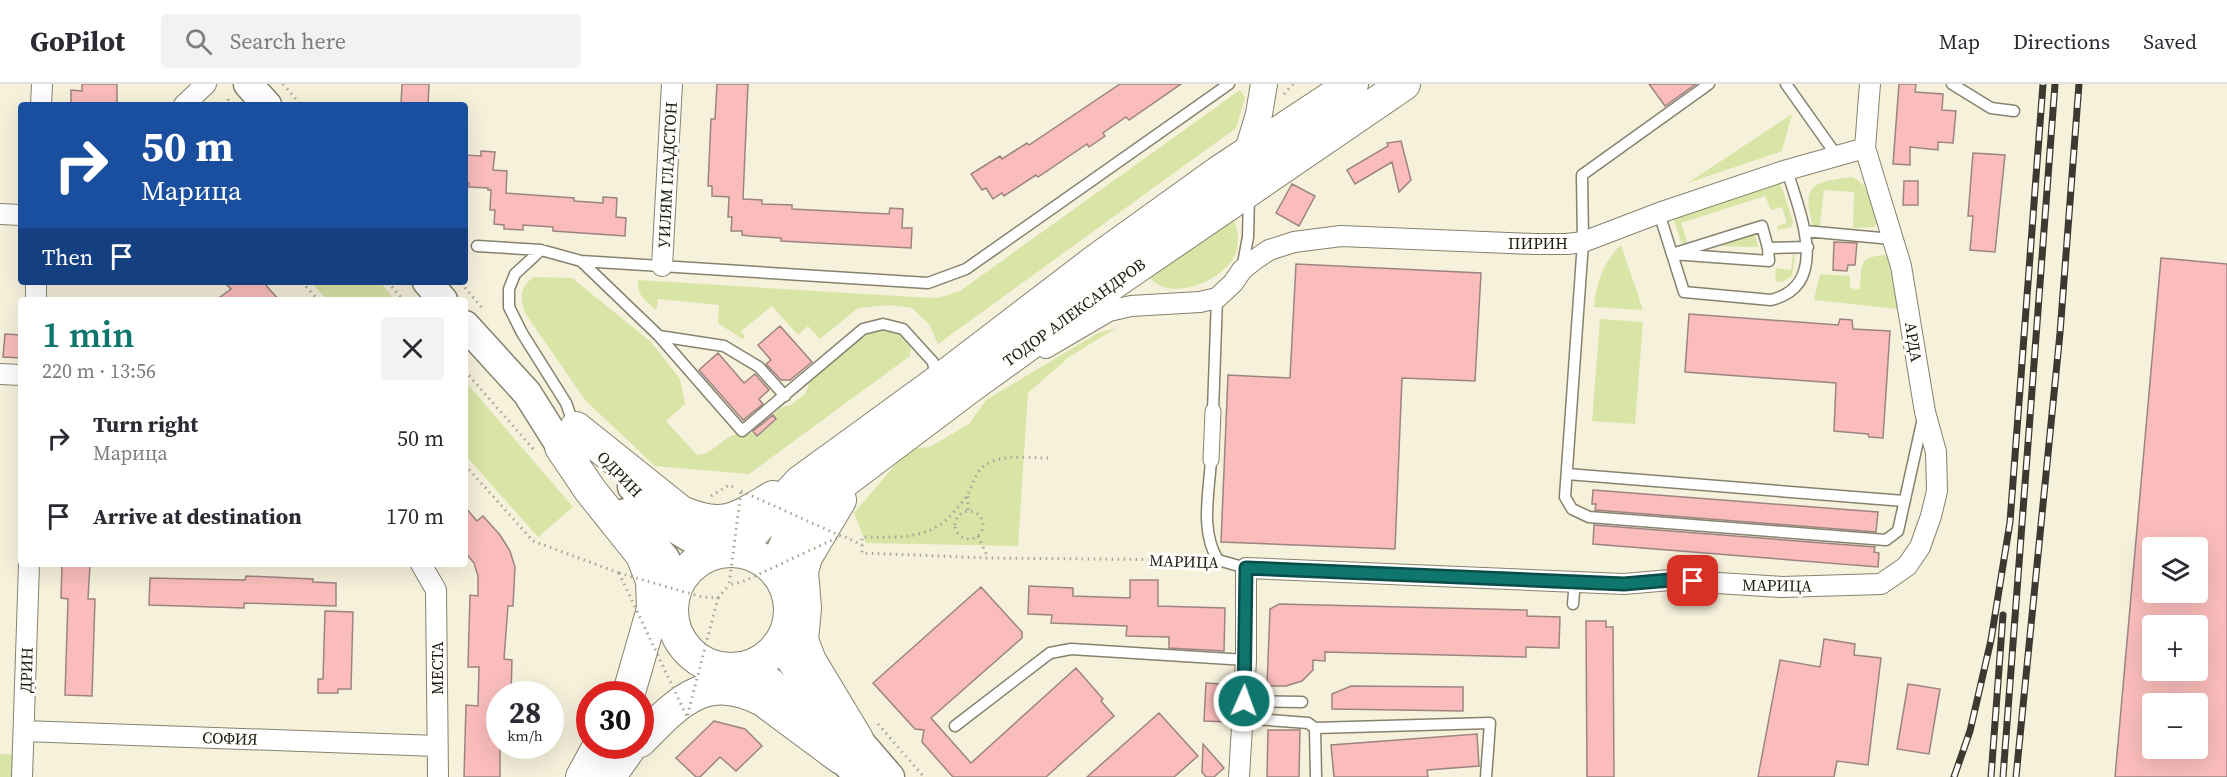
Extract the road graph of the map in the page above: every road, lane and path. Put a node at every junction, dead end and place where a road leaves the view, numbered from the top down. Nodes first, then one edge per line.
1 (42, 84) edge
2 (283, 84) edge
3 (672, 84) edge
4 (1229, 84) edge
5 (1264, 84) edge
6 (1352, 84) edge
7 (1404, 84) edge
8 (1709, 84) edge
9 (1786, 84) edge
10 (1870, 84) edge
11 (1952, 84) edge
12 (226, 90) edge
13 (41, 102) edge
14 (192, 102) edge
15 (259, 102) edge
16 (299, 102) edge
17 (2014, 111) dead end
18 (1865, 148) junction
19 (1247, 154) junction
20 (1837, 156) junction
21 (1787, 170) junction
22 (1249, 188) junction
23 (1659, 213) junction
24 (0, 214) edge
25 (18, 215) edge
26 (1805, 231) junction
27 (1892, 239) junction
28 (1583, 242) junction
29 (477, 246) dead end
30 (1808, 247) junction
31 (1768, 248) junction
32 (541, 250) junction
33 (1672, 255) junction
34 (581, 261) junction
35 (662, 266) junction
36 (1242, 270) junction
37 (305, 285) edge
38 (390, 285) edge
39 (430, 285) edge
40 (315, 297) edge
41 (400, 297) edge
42 (440, 297) edge
43 (1217, 298) junction
44 (468, 328) edge
45 (659, 336) junction
46 (468, 373) edge
47 (0, 374) edge
48 (18, 375) edge
49 (936, 383) junction
50 (971, 386) junction
51 (785, 396) junction
52 (1213, 411) joint
53 (1925, 412) junction
54 (557, 442) junction
55 (1048, 458) dead end
56 (1211, 460) joint
57 (468, 468) edge
58 (858, 472) junction
59 (1567, 474) junction
60 (800, 482) junction
61 (741, 491) junction
62 (968, 494) junction
63 (703, 501) dead end
64 (1904, 501) junction
65 (968, 511) junction
66 (841, 536) junction
67 (978, 536) junction
68 (862, 545) junction
69 (723, 551) junction
70 (988, 558) junction
71 (1218, 560) junction
72 (29, 567) edge
73 (423, 567) edge
74 (1246, 568) junction
75 (777, 572) junction
76 (619, 573) junction
77 (638, 574) dead end
78 (1575, 581) junction
79 (640, 583) dead end
80 (677, 584) junction
81 (1881, 584) joint
82 (729, 585) junction
83 (718, 598) junction
84 (1573, 604) dead end
85 (644, 609) dead end
86 (672, 621) junction
87 (636, 627) dead end
88 (783, 639) junction
89 (1246, 660) junction
90 (711, 666) junction
91 (748, 666) junction
92 (631, 681) edge
93 (635, 681) edge
94 (1302, 702) dead end
95 (1243, 709) junction
96 (654, 712) edge
97 (955, 726) dead end
98 (654, 727) edge
99 (1315, 728) junction
100 (24, 732) junction
101 (437, 746) junction
102 (852, 758) edge
103 (613, 759) edge
104 (22, 777) edge
105 (438, 777) edge
106 (582, 777) edge
107 (890, 777) edge
108 (1239, 777) edge
109 (1316, 777) edge
110 (1486, 777) edge

1 - 13 street
2 - 16 path
3 - 35 street, УИЛЯМ ГЛАДСТОН
4 - 35 lane
5 - 19 street
6 - 19 main road, ТОДОР АЛЕКСАНДРОВ
7 - 22 main road, ТОДОР АЛЕКСАНДРОВ
8 - 28 lane
9 - 20 lane
10 - 18 street, АРДА
11 - 17 lane
12 - 14 street
12 - 15 main road
18 - 20 street, ПИРИН
18 - 27 street, АРДА
19 - 49 main road, ТОДОР АЛЕКСАНДРОВ
20 - 21 street, ПИРИН
21 - 23 street, ПИРИН
21 - 26 lane
22 - 36 lane
22 - 50 main road, ТОДОР АЛЕКСАНДРОВ
23 - 28 street, ПИРИН
23 - 33 lane
24 - 25 street
26 - 27 lane
26 - 30 lane
27 - 53 street, АРДА
28 - 36 street, ПИРИН
28 - 59 lane
29 - 32 lane
30 - 31 lane
30 - 33 lane
31 - 33 lane
31 - 33 lane
32 - 34 lane
32 - 54 lane
34 - 35 lane
34 - 45 lane
36 - 43 street, ПИРИН
37 - 40 path
38 - 41 path
39 - 42 main road
43 - 50 street
43 - 52 lane
44 - 54 main road, ОДРИН
45 - 51 lane
45 - 51 lane
46 - 54 path
47 - 48 street
49 - 51 lane
49 - 60 main road, ТОДОР АЛЕКСАНДРОВ
50 - 58 main road, ТОДОР АЛЕКСАНДРОВ
52 - 56 street
53 - 64 lane
53 - 81 street, АРДА
54 - 60 main road
54 - 69 main road, ОДРИН
54 - 80 main road, ОДРИН
54 - 92 main road
55 - 62 path
56 - 71 lane
57 - 76 path
58 - 75 main road, ТОДОР АЛЕКСАНДРОВ
58 - 102 main road
59 - 64 lane
59 - 64 lane
60 - 69 main road, ТОДОР АЛЕКСАНДРОВ
61 - 63 path
61 - 66 path, bridge
61 - 82 path, bridge
62 - 65 path
62 - 68 path
65 - 67 path
65 - 67 path
66 - 68 path
66 - 82 path, bridge
67 - 70 path
68 - 70 path, МАРИЦА
69 - 75 main road
69 - 80 main road
70 - 71 path, МАРИЦА
71 - 74 lane, МАРИЦА
72 - 100 street, ДРИН
73 - 101 street, МЕСТА
74 - 78 street, МАРИЦА
74 - 89 street
75 - 88 main road
76 - 83 path, bridge
76 - 83 path, bridge
77 - 79 path
78 - 81 street, МАРИЦА
78 - 84 lane
80 - 86 main road
82 - 83 path, bridge
85 - 87 path
86 - 90 main road
86 - 93 main road
88 - 91 main road
88 - 102 main road
89 - 95 street
89 - 97 lane
90 - 91 main road
90 - 96 main road
91 - 102 main road
94 - 95 lane
95 - 99 lane
95 - 108 street
98 - 102 main road
99 - 109 lane
99 - 110 lane
100 - 101 street, СОФИЯ
100 - 104 street, ДРИН
101 - 105 street, МЕСТА
102 - 107 main road
103 - 106 main road

